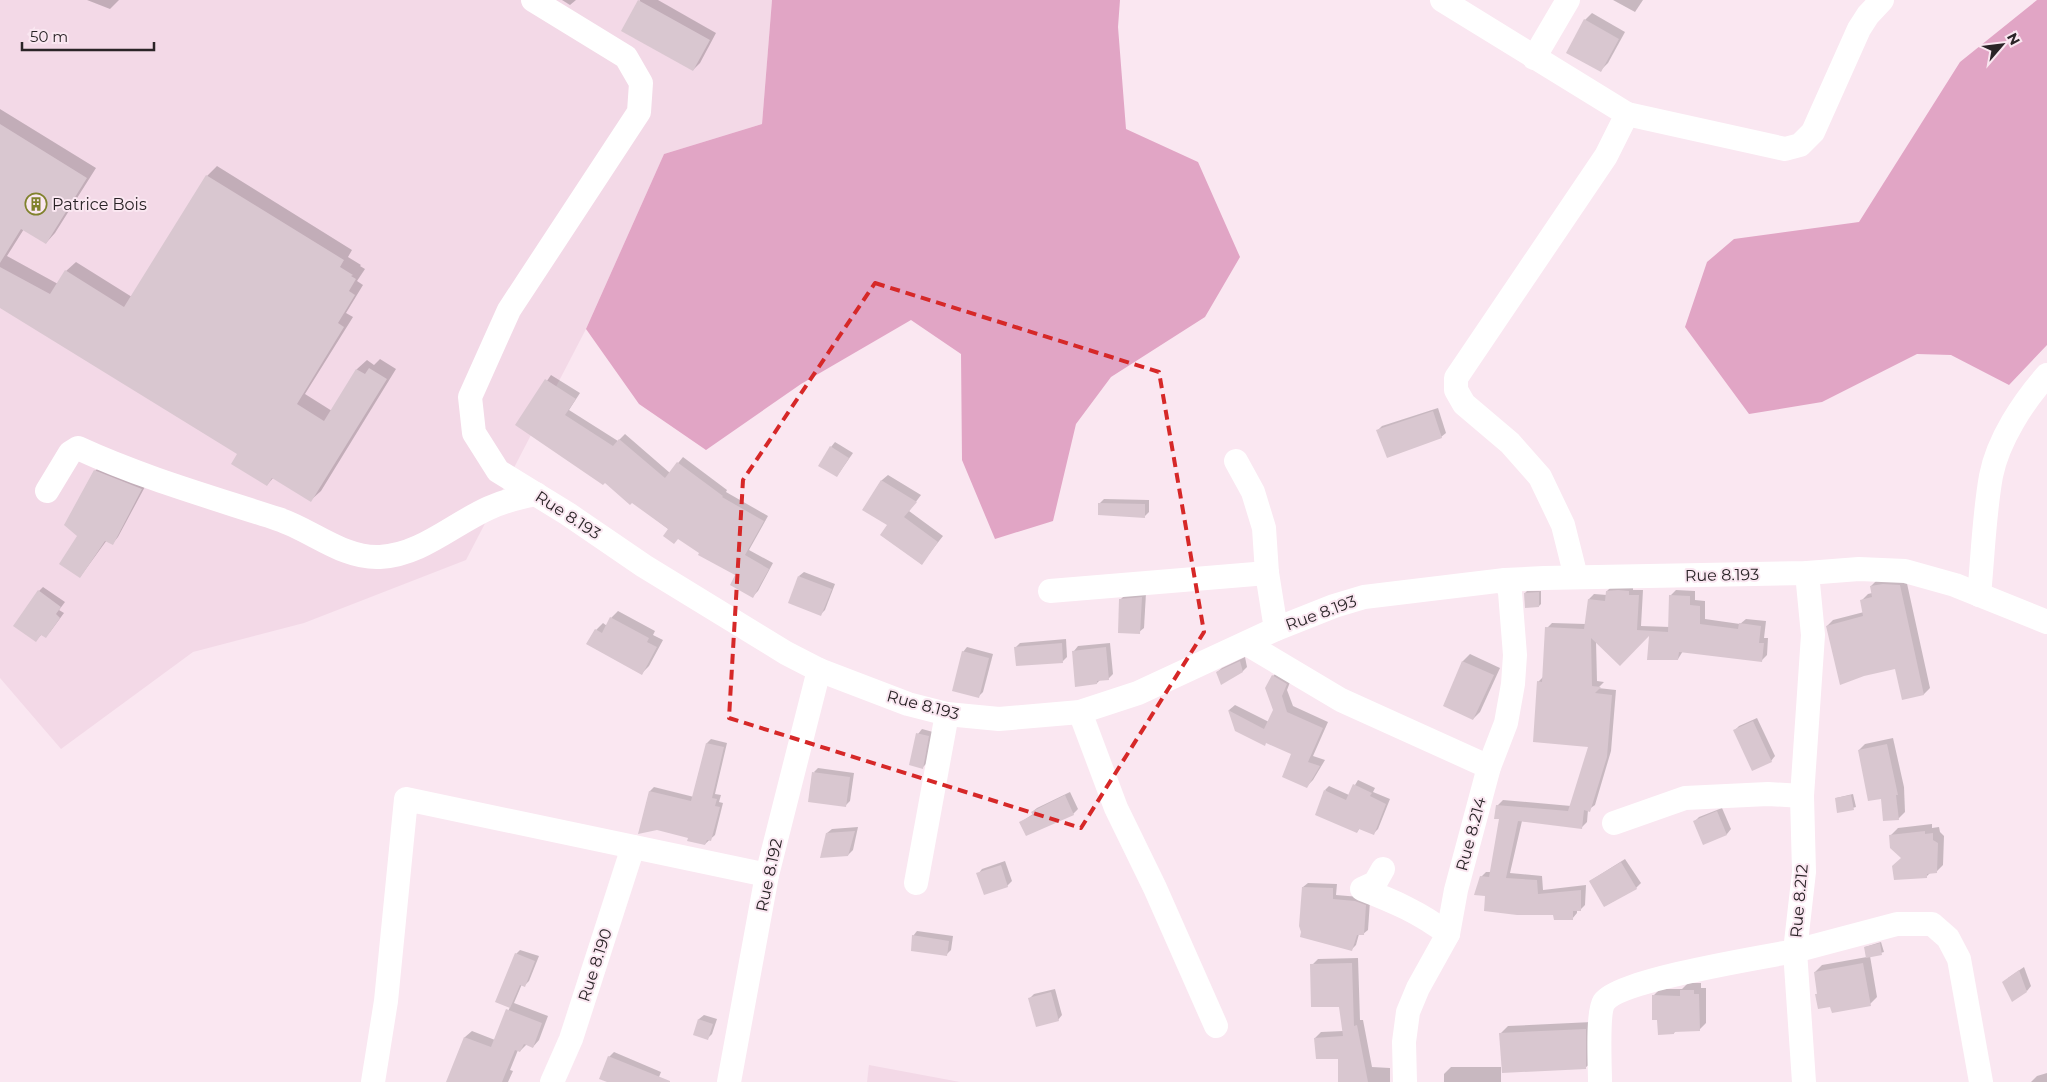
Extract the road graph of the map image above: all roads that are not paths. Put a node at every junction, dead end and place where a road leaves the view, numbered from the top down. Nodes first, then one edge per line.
1 (534, 0) edge
2 (1442, 0) edge
3 (1568, 0) edge
4 (1882, 0) edge
5 (1534, 58) junction
6 (1626, 114) junction
7 (2047, 376) edge
8 (1236, 461) dead end
9 (47, 491) dead end
10 (536, 494) junction
11 (1267, 573) junction
12 (1807, 573) junction
13 (1576, 577) junction
14 (1505, 580) junction
15 (1050, 591) dead end
16 (1979, 595) junction
17 (2047, 622) edge
18 (1276, 629) junction
19 (1247, 644) junction
20 (820, 670) junction
21 (1080, 712) junction
22 (947, 714) junction
23 (1489, 767) junction
24 (1802, 796) junction
25 (1614, 823) dead end
26 (633, 847) junction
27 (1383, 869) dead end
28 (767, 875) junction
29 (916, 883) dead end
30 (1448, 934) junction
31 (1795, 951) junction
32 (1216, 1026) dead end
33 (372, 1082) edge
34 (552, 1082) edge
35 (729, 1082) edge
36 (1405, 1082) edge
37 (1600, 1082) edge
38 (1804, 1082) edge
39 (1981, 1082) edge

1 - 10 street, Rue 8.193
2 - 5 street
3 - 5 street
4 - 6 street
5 - 6 street
6 - 13 street
7 - 16 street
8 - 11 street
9 - 10 street
10 - 20 street, Rue 8.193
11 - 15 street
11 - 18 street
12 - 13 street, Rue 8.193
12 - 16 street, Rue 8.193
12 - 24 street, Rue 8.212
13 - 14 street, Rue 8.193
14 - 18 street, Rue 8.193
14 - 23 street, Rue 8.214
16 - 17 street, Rue 8.193
18 - 19 street, Rue 8.193
19 - 21 street, Rue 8.193
19 - 23 street
20 - 22 street, Rue 8.193
20 - 28 street, Rue 8.192
21 - 22 street, Rue 8.193
21 - 32 street
22 - 29 street
23 - 30 street, Rue 8.214
24 - 25 street
24 - 31 street, Rue 8.212
26 - 28 street
26 - 33 street
26 - 34 street, Rue 8.190
27 - 30 street
28 - 35 street, Rue 8.192
30 - 36 street, Rue 8.214
31 - 37 street, Rue 8.212
31 - 38 street
31 - 39 street

